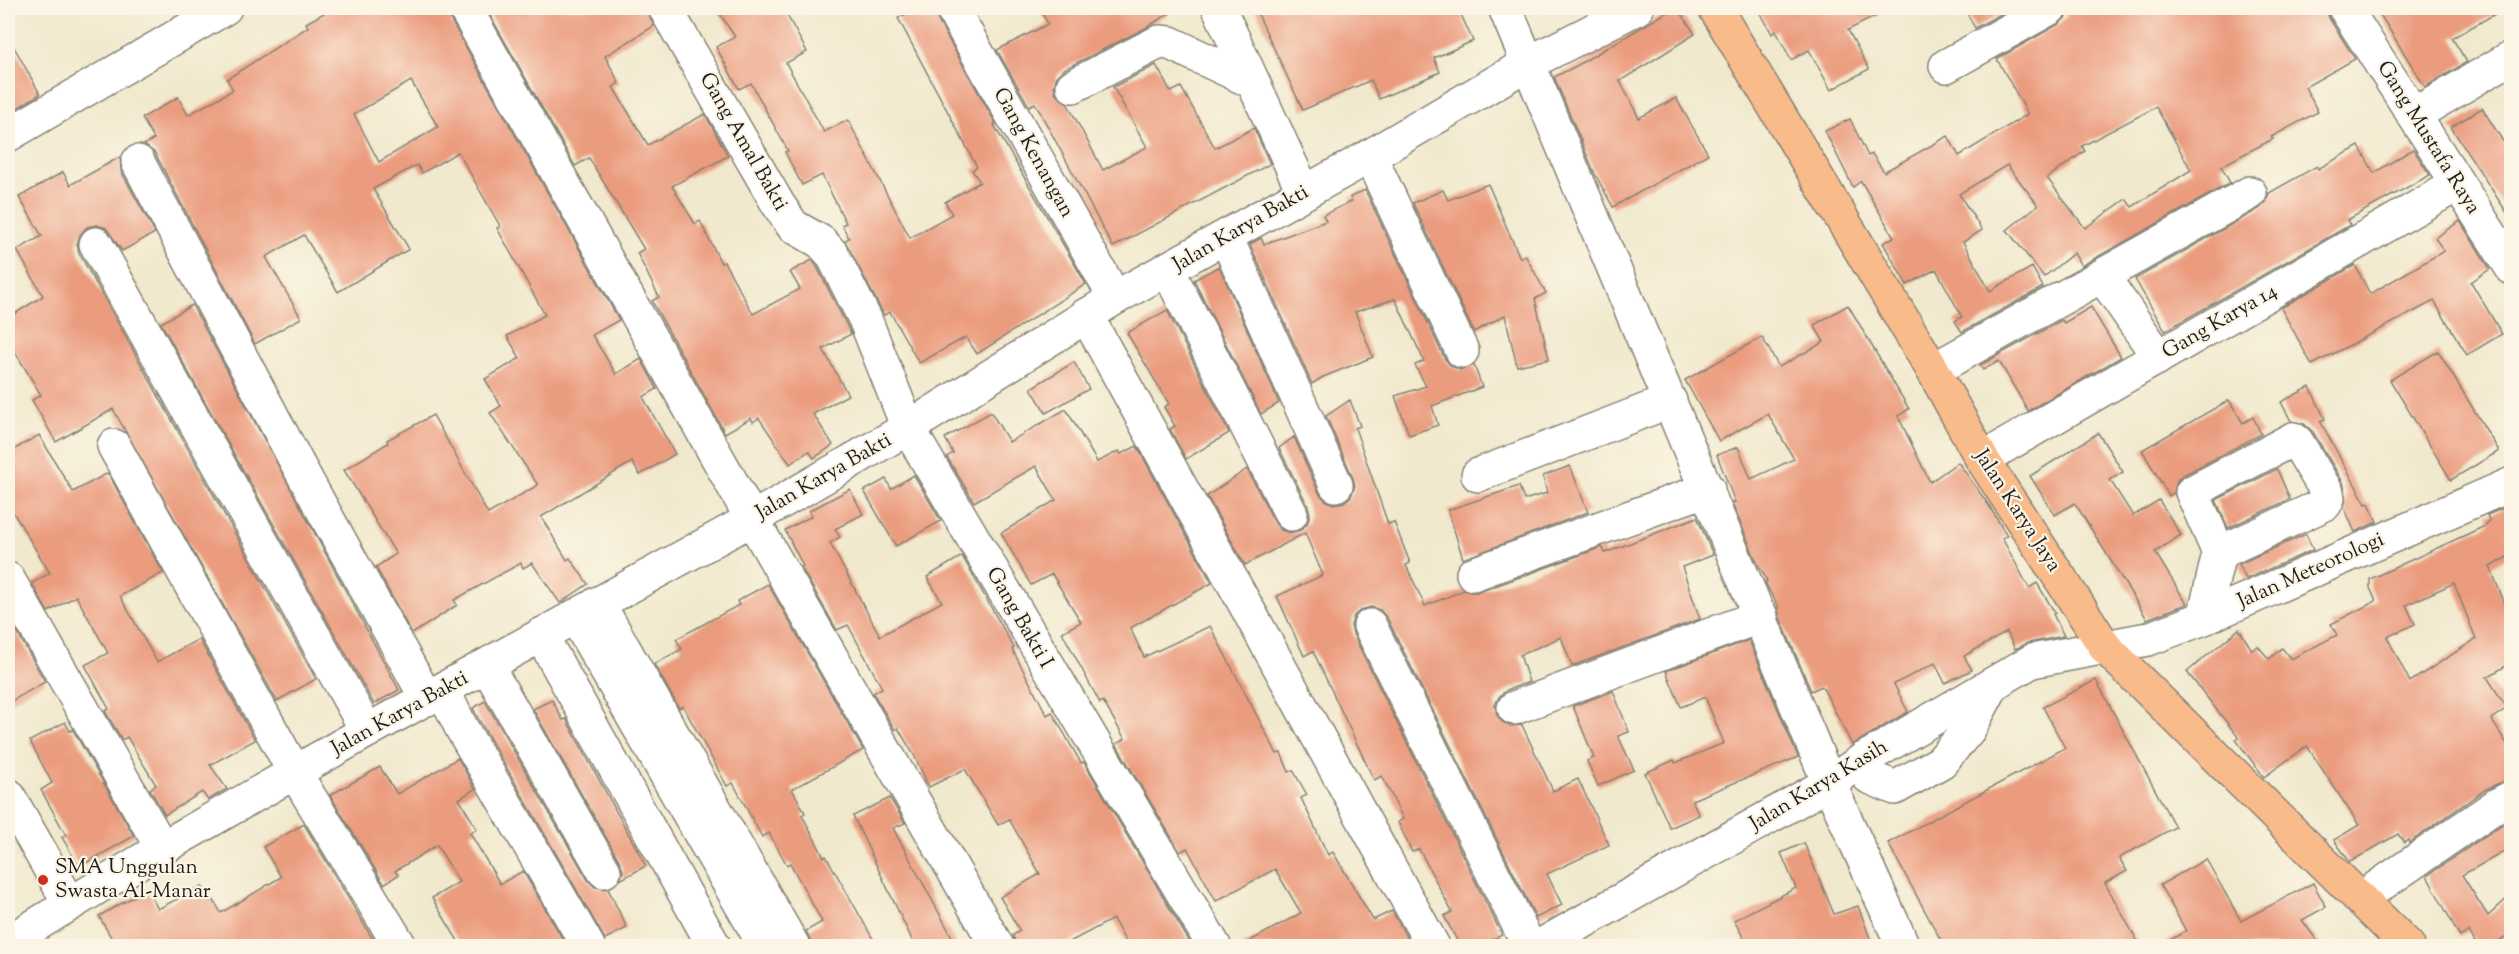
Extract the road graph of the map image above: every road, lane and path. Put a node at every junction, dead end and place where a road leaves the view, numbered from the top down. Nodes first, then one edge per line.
1 (225, 8) edge
2 (465, 8) edge
3 (665, 8) edge
4 (952, 8) edge
5 (1219, 8) edge
6 (1504, 8) edge
7 (1637, 8) edge
8 (1715, 8) edge
9 (2050, 8) edge
10 (2345, 8) edge
11 (2511, 57) edge
12 (1527, 64) junction
13 (1946, 66) dead end
14 (1254, 82) junction
15 (1073, 86) dead end
16 (2414, 115) junction
17 (8, 135) edge
18 (1370, 156) junction
19 (138, 162) dead end
20 (2458, 184) junction
21 (1304, 193) junction
22 (2250, 193) dead end
23 (1226, 237) junction
24 (96, 244) dead end
25 (2511, 268) edge
26 (1168, 270) junction
27 (2103, 277) junction
28 (1115, 298) junction
29 (1086, 315) junction
30 (1462, 351) dead end
31 (2157, 359) junction
32 (1933, 370) junction
33 (1671, 401) junction
34 (908, 428) junction
35 (114, 446) dead end
36 (1982, 459) junction
37 (1478, 475) dead end
38 (2511, 484) edge
39 (1336, 485) dead end
40 (1708, 489) junction
41 (1291, 514) dead end
42 (752, 519) junction
43 (2219, 553) dead end
44 (1473, 574) dead end
45 (8, 579) edge
46 (586, 610) junction
47 (1761, 616) junction
48 (2204, 618) junction
49 (1370, 626) dead end
50 (541, 635) junction
51 (2106, 648) junction
52 (486, 666) junction
53 (435, 695) junction
54 (1514, 708) dead end
55 (367, 731) junction
56 (296, 773) junction
57 (1829, 783) junction
58 (8, 795) edge
59 (2511, 798) edge
60 (162, 848) junction
61 (604, 871) dead end
62 (2360, 899) junction
63 (70, 904) junction
64 (16, 942) edge
65 (400, 946) edge
66 (588, 946) edge
67 (714, 946) edge
68 (765, 946) edge
69 (793, 946) edge
70 (997, 946) edge
71 (1214, 946) edge
72 (1433, 946) edge
73 (1529, 946) edge
74 (1540, 946) edge
75 (1903, 946) edge
76 (2408, 946) edge

1 - 17 street
2 - 42 street
3 - 34 street, Gang Amal Bakti
4 - 28 street, Gang Kenangan
5 - 14 street
6 - 12 street
7 - 12 street, Jalan Karya Bakti
8 - 32 main road, Jalan Karya Jaya
9 - 13 street
10 - 16 street, Gang Mustafa Raya
11 - 16 street
12 - 18 street, Jalan Karya Bakti
12 - 33 street
14 - 15 street
14 - 21 street
16 - 20 street, Gang Mustafa Raya
18 - 21 street, Jalan Karya Bakti
18 - 30 street
19 - 53 street
20 - 25 street, Gang Mustafa Raya
20 - 31 street, Gang Karya 14
21 - 23 street, Jalan Karya Bakti
22 - 27 street
23 - 26 street, Jalan Karya Bakti
23 - 39 street
24 - 55 street
26 - 28 street, Jalan Karya Bakti
26 - 41 street
27 - 31 street
27 - 32 street
28 - 29 street, Jalan Karya Bakti
29 - 34 street, Jalan Karya Bakti
29 - 72 street
31 - 36 street, Gang Karya 14
32 - 36 main road, Jalan Karya Jaya
33 - 37 street
33 - 40 street
34 - 42 street, Jalan Karya Bakti
34 - 71 street, Gang Bakti I
35 - 56 street
36 - 51 main road, Jalan Karya Jaya
38 - 48 street, Jalan Meteorologi
40 - 44 street
40 - 47 street
42 - 46 street, Jalan Karya Bakti
42 - 70 street
43 - 48 street
45 - 60 street
46 - 50 street, Jalan Karya Bakti
46 - 68 street
46 - 69 street
47 - 54 street
47 - 57 street
48 - 51 street, Jalan Meteorologi
49 - 73 street
50 - 52 street, Jalan Karya Bakti
50 - 67 street
51 - 57 street, Jalan Karya Kasih
51 - 62 main road, Jalan Karya Jaya
52 - 53 street, Jalan Karya Bakti
52 - 61 street
53 - 55 street, Jalan Karya Bakti
53 - 66 street
55 - 56 street, Jalan Karya Bakti
56 - 60 street, Jalan Karya Bakti
56 - 65 street
57 - 74 street, Jalan Karya Kasih
57 - 75 street
58 - 63 street
59 - 62 street
60 - 63 street, Jalan Karya Bakti
62 - 76 main road, Jalan Karya Jaya
63 - 64 street, Jalan Karya Bakti

